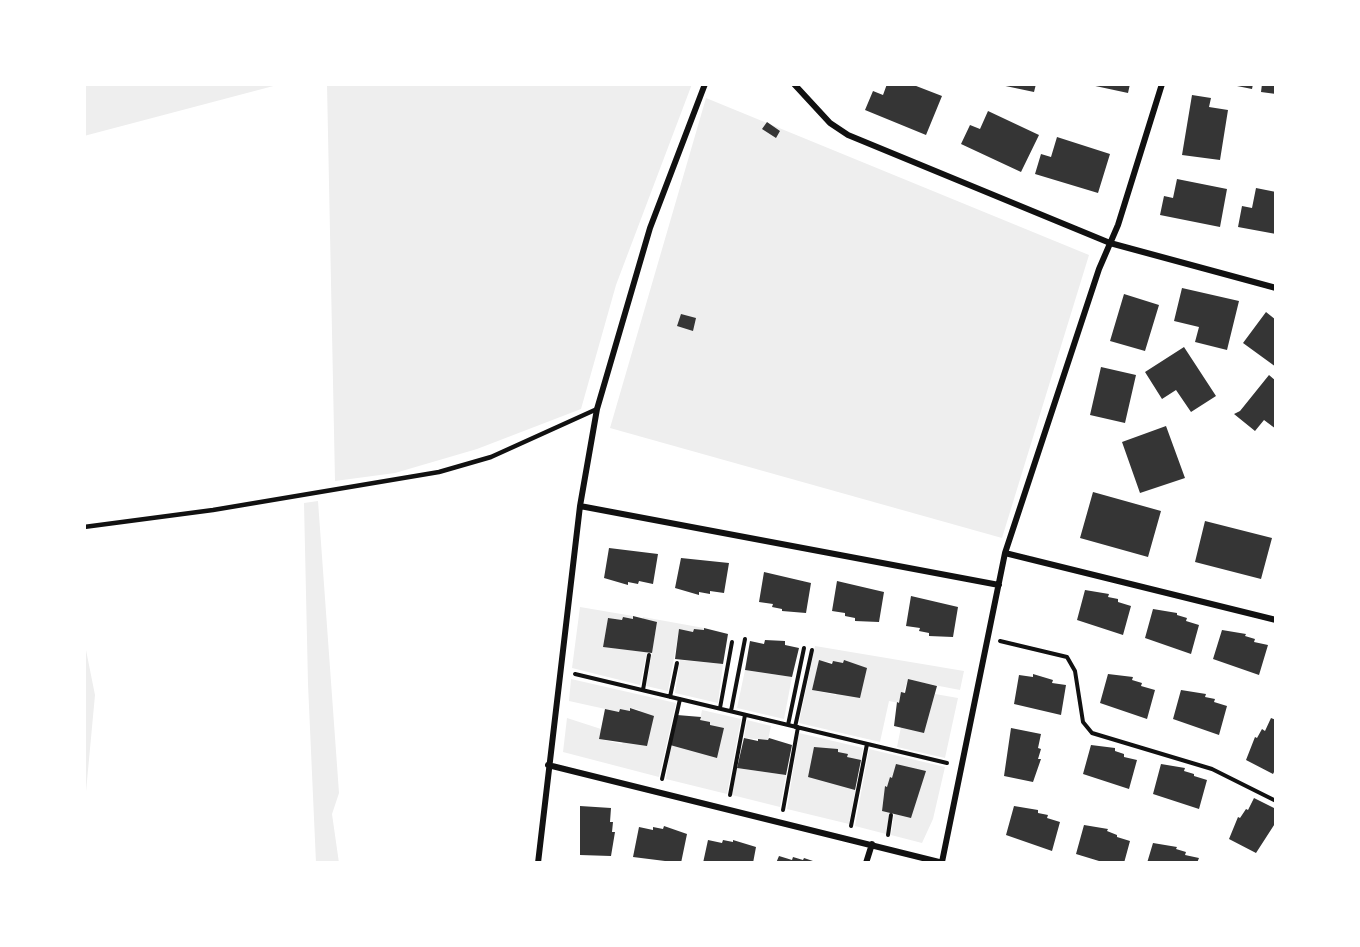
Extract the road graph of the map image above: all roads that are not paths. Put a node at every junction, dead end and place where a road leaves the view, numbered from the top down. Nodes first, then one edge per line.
1 (705, 84) edge
2 (794, 84) edge
3 (1162, 84) edge
4 (1110, 243) junction
5 (1276, 288) edge
6 (597, 409) junction
7 (580, 506) junction
8 (84, 527) edge
9 (1005, 553) junction
10 (999, 585) junction
11 (1276, 620) edge
12 (548, 765) junction
13 (872, 844) junction
14 (538, 863) edge
15 (866, 863) edge
16 (943, 863) edge

1 - 6 street
2 - 4 street
3 - 4 street
4 - 5 street
4 - 9 street
6 - 7 street
6 - 8 lane
7 - 10 street
7 - 12 street
9 - 10 street
9 - 11 street
10 - 16 street
12 - 13 street
12 - 14 street
13 - 15 street
13 - 16 street

